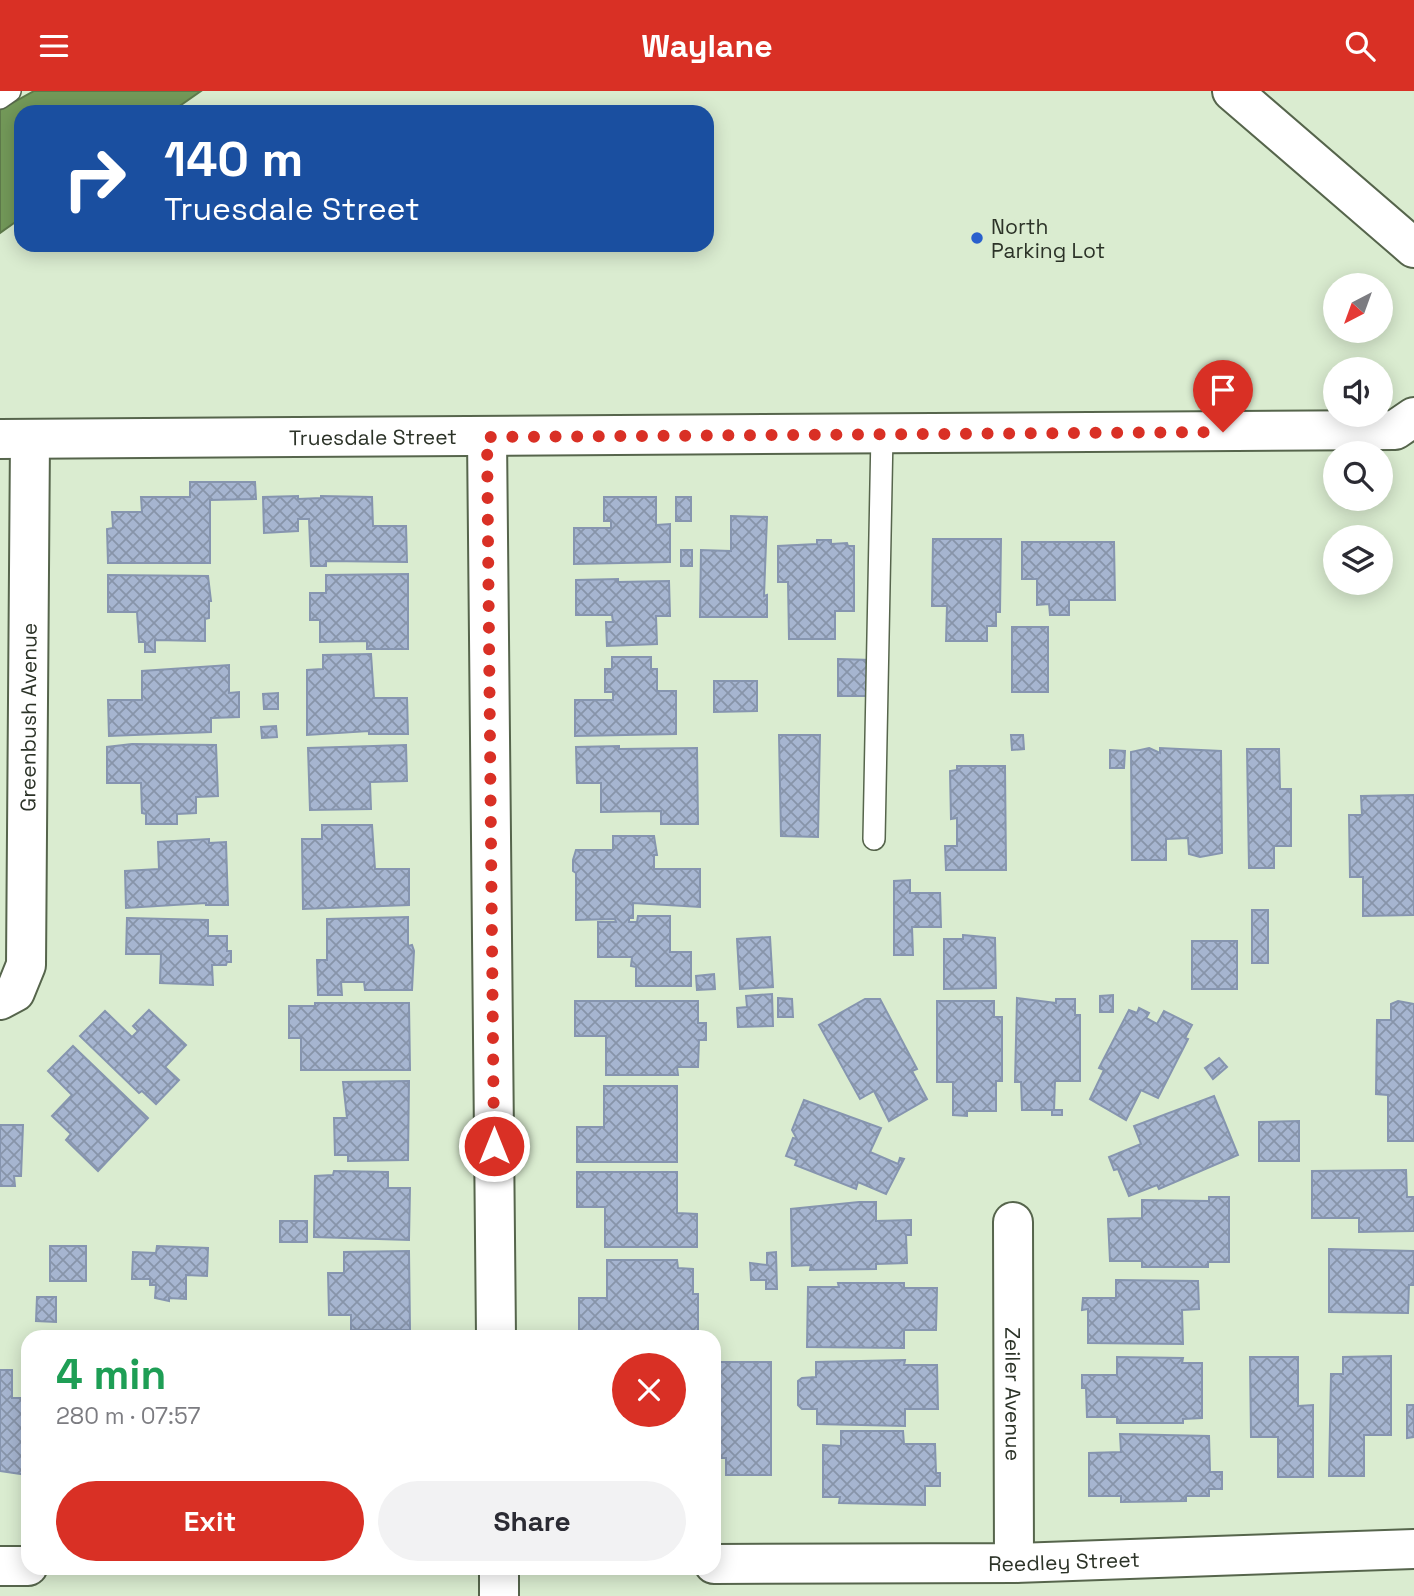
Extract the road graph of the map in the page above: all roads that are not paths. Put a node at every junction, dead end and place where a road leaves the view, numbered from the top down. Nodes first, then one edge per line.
1 (10, 91) edge
2 (1232, 91) edge
3 (0, 98) edge
4 (1414, 248) edge
5 (1408, 428) edge
6 (882, 434) junction
7 (487, 437) junction
8 (15, 439) edge
9 (874, 839) dead end
10 (7, 996) edge
11 (1013, 1222) dead end
12 (496, 1330) edge
13 (1414, 1549) edge
14 (1014, 1563) junction
15 (721, 1564) edge
16 (0, 1566) edge
17 (21, 1566) edge
18 (499, 1575) edge
19 (499, 1596) edge

1 - 3 lane
2 - 4 street
5 - 6 street, Truesdale Street
6 - 7 street, Truesdale Street
6 - 9 lane
7 - 8 street, Truesdale Street
7 - 12 street
8 - 10 street, Greenbush Avenue
11 - 14 street, Zeiler Avenue
13 - 14 street, Reedley Street
14 - 15 street, Reedley Street
16 - 17 street
18 - 19 street

